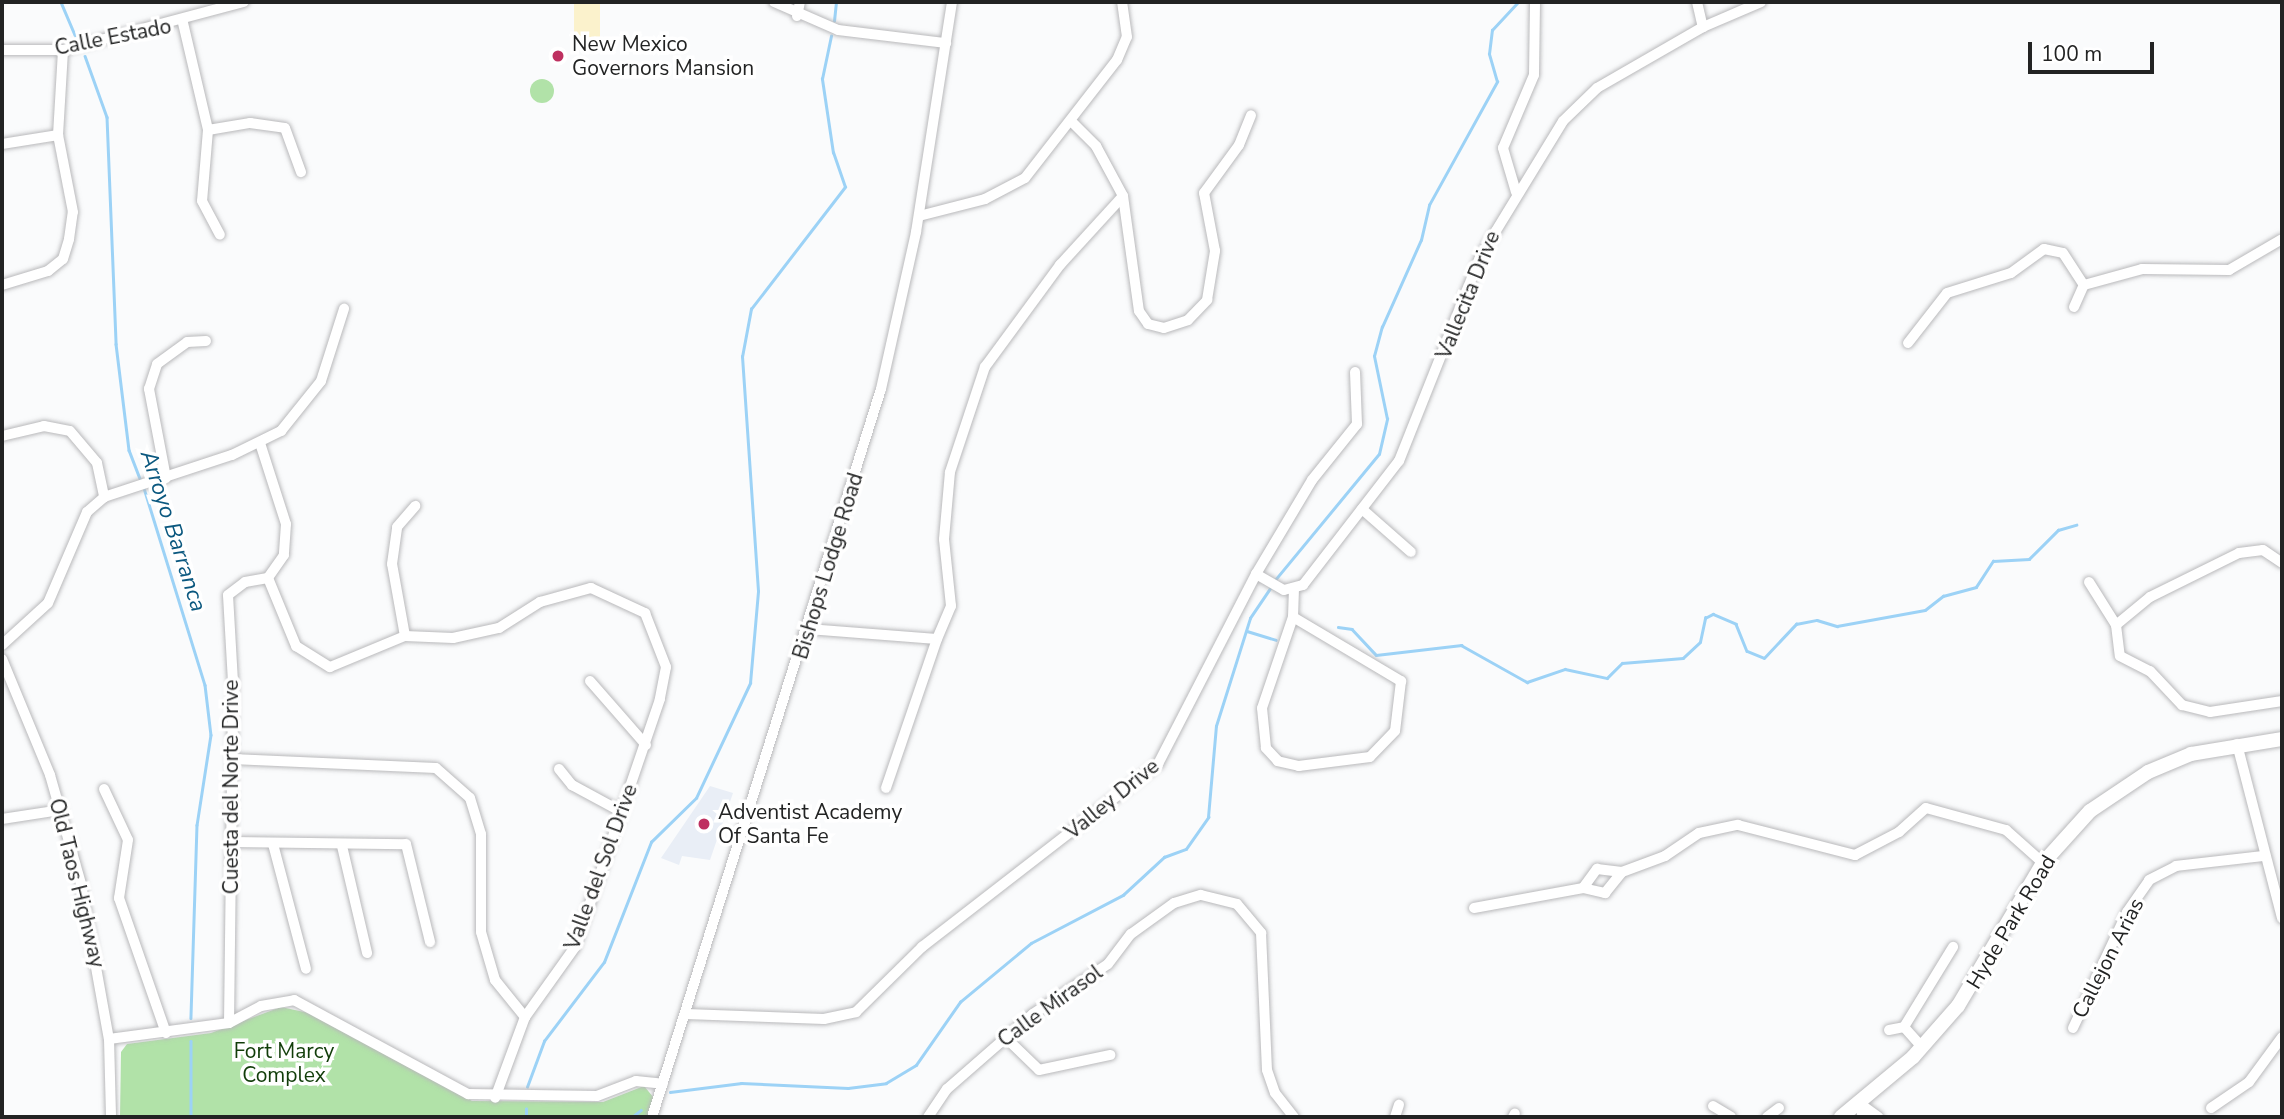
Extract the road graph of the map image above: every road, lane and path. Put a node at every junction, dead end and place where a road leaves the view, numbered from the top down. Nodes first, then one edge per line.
1 (244, 2) edge
2 (774, 2) edge
3 (800, 2) edge
4 (952, 2) edge
5 (1122, 2) edge
6 (1535, 2) edge
7 (1697, 2) edge
8 (1761, 2) edge
9 (797, 16) junction
10 (183, 23) junction
11 (1703, 27) junction
12 (946, 43) junction
13 (2, 50) edge
14 (63, 50) junction
15 (1251, 114) dead end
16 (1073, 123) junction
17 (208, 130) junction
18 (58, 135) junction
19 (2, 143) edge
20 (301, 172) dead end
21 (1516, 192) junction
22 (1123, 196) junction
23 (919, 216) junction
24 (220, 235) dead end
25 (2282, 239) edge
26 (2, 285) edge
27 (2084, 285) junction
28 (2074, 307) dead end
29 (344, 309) dead end
30 (206, 341) dead end
31 (1908, 343) dead end
32 (1355, 372) dead end
33 (2, 436) edge
34 (260, 443) junction
35 (166, 478) junction
36 (104, 497) junction
37 (415, 506) dead end
38 (1362, 509) junction
39 (1411, 552) dead end
40 (2282, 563) edge
41 (1256, 574) junction
42 (268, 578) junction
43 (2089, 582) dead end
44 (1294, 591) junction
45 (1293, 617) junction
46 (2116, 625) junction
47 (808, 629) junction
48 (405, 636) junction
49 (937, 639) junction
50 (2, 645) edge
51 (2, 659) edge
52 (590, 681) dead end
53 (2282, 701) edge
54 (2282, 738) edge
55 (2237, 744) junction
56 (646, 745) junction
57 (232, 759) junction
58 (559, 769) dead end
59 (886, 788) dead end
60 (104, 789) dead end
61 (61, 810) junction
62 (622, 812) junction
63 (2, 819) edge
64 (232, 842) junction
65 (273, 844) junction
66 (342, 846) junction
67 (2262, 856) junction
68 (2043, 863) junction
69 (1622, 873) junction
70 (1583, 888) junction
71 (2279, 896) edge
72 (1474, 908) dead end
73 (2282, 918) edge
74 (430, 942) dead end
75 (1953, 947) dead end
76 (367, 953) dead end
77 (306, 969) dead end
78 (686, 1014) junction
79 (525, 1017) junction
80 (229, 1023) junction
81 (1904, 1027) junction
82 (2073, 1028) dead end
83 (1889, 1030) dead end
84 (166, 1033) junction
85 (1005, 1037) junction
86 (2282, 1037) edge
87 (109, 1039) junction
88 (1922, 1047) junction
89 (1110, 1055) dead end
90 (663, 1084) junction
91 (495, 1098) junction
92 (1399, 1105) dead end
93 (1713, 1106) dead end
94 (1779, 1108) dead end
95 (2211, 1108) dead end
96 (1861, 1110) edge
97 (111, 1117) edge
98 (652, 1117) edge
99 (928, 1117) edge
100 (1294, 1117) edge
101 (1395, 1117) edge
102 (1731, 1117) edge
103 (1767, 1117) edge
104 (1841, 1117) edge
105 (1878, 1117) edge

1 - 10 street, Calle Estado
2 - 9 street
3 - 9 street
4 - 12 street, Bishops Lodge Road
5 - 16 street
6 - 21 street
7 - 11 street
8 - 11 street, Vallecita Drive
9 - 12 street
10 - 14 street, Calle Estado
10 - 17 street, Calle Estado
11 - 21 street, Vallecita Drive
12 - 23 street, Bishops Lodge Road
13 - 14 street, Calle Estado
14 - 18 street
15 - 22 street
16 - 22 street
16 - 23 street
17 - 20 street
17 - 24 street, Calle Estado
18 - 19 street
18 - 26 street
21 - 38 street, Vallecita Drive
22 - 49 street
23 - 47 street, Bishops Lodge Road
25 - 27 street
27 - 28 street
27 - 31 street
29 - 34 street
30 - 35 street
32 - 41 street, Valley Drive
33 - 36 street
34 - 35 street
34 - 42 street
35 - 36 street
36 - 50 street
37 - 48 street
38 - 39 street
38 - 44 street, Vallecita Drive
40 - 46 street
41 - 44 street
41 - 78 street, Valley Drive
42 - 48 street
42 - 57 street, Cuesta del Norte Drive
43 - 46 street
44 - 45 street
45 - 45 street
46 - 53 street
47 - 49 street
47 - 78 street, Bishops Lodge Road
48 - 56 street, Valle del Sol Drive
49 - 59 street
51 - 61 street, Old Taos Highway
52 - 56 street
54 - 55 main road, Hyde Park Road
55 - 67 street
55 - 68 main road, Hyde Park Road
56 - 62 street, Valle del Sol Drive
57 - 64 street, Cuesta del Norte Drive
57 - 79 street
58 - 62 street
60 - 84 street
61 - 63 street
61 - 87 street, Old Taos Highway
62 - 79 street, Valle del Sol Drive
64 - 65 street
64 - 80 street, Cuesta del Norte Drive
65 - 66 street
65 - 77 street
66 - 74 street
66 - 76 street
67 - 71 street
67 - 82 street, Callejon Arias
68 - 69 street
68 - 88 main road, Hyde Park Road
69 - 70 street
69 - 70 street
70 - 72 street
71 - 73 street
75 - 81 street
78 - 90 street, Bishops Lodge Road
79 - 91 street, Valle del Sol Drive
80 - 84 street
80 - 91 street
81 - 83 street
81 - 88 street
84 - 87 street
85 - 89 street
85 - 99 street, Calle Mirasol
85 - 100 street, Calle Mirasol
86 - 95 street
87 - 97 street, Old Taos Highway
88 - 96 main road, Hyde Park Road
90 - 91 street
90 - 98 street, Bishops Lodge Road
92 - 101 street
93 - 102 street
94 - 103 street
96 - 104 main road, Hyde Park Road
96 - 105 street

